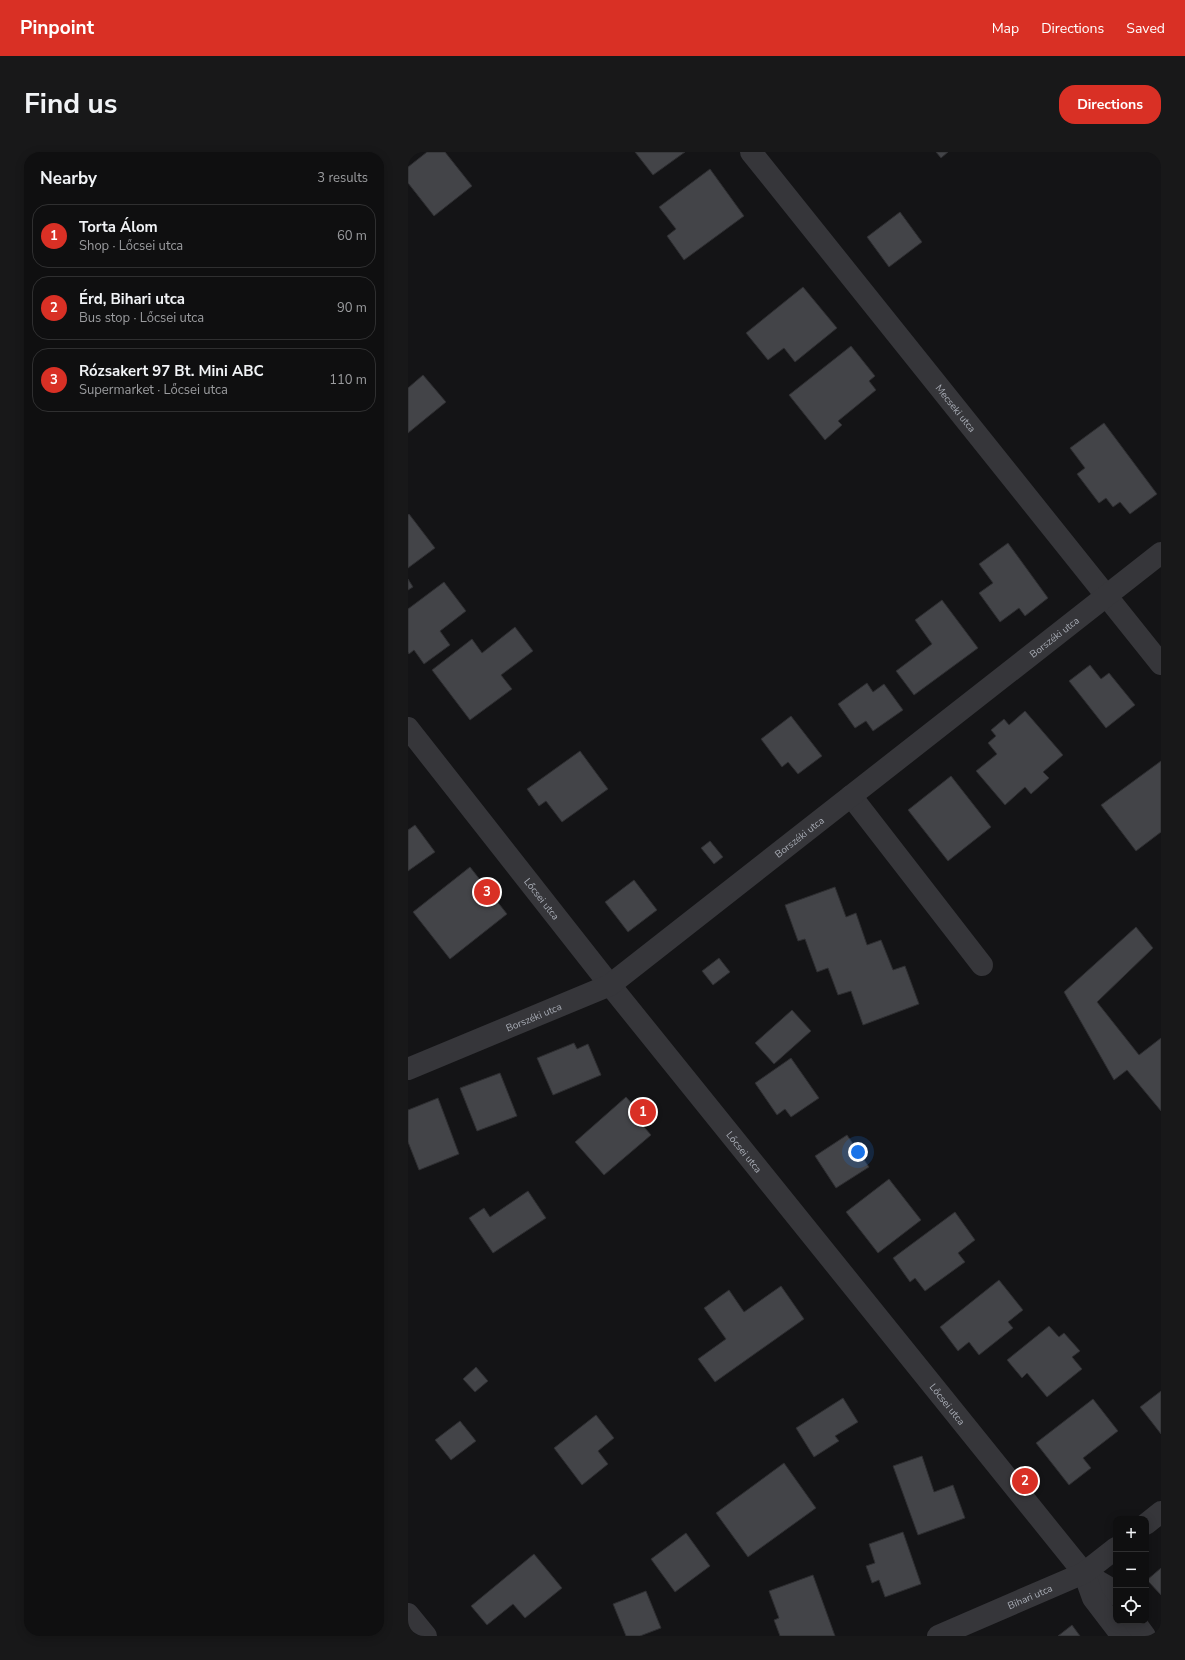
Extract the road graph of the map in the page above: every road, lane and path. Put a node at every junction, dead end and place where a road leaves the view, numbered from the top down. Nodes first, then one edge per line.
1 (750, 152) edge
2 (1161, 553) edge
3 (1107, 596) junction
4 (1161, 664) edge
5 (408, 728) edge
6 (852, 796) junction
7 (982, 965) dead end
8 (610, 985) junction
9 (408, 1069) edge
10 (1161, 1512) edge
11 (1149, 1522) edge
12 (1113, 1550) edge
13 (1084, 1573) junction
14 (1113, 1591) edge
15 (408, 1614) edge
16 (1136, 1624) edge
17 (426, 1636) edge
18 (938, 1636) edge
19 (1122, 1636) edge
20 (1145, 1636) edge

1 - 3 street, Mecseki utca
2 - 3 street, Borszéki utca
3 - 4 street, Mecseki utca
3 - 6 street, Borszéki utca
5 - 8 street, Lőcsei utca
6 - 7 street
6 - 8 street, Borszéki utca
8 - 9 street, Borszéki utca
8 - 13 street, Lőcsei utca
10 - 11 street
12 - 13 street, Bihari utca
13 - 14 street, Lőcsei utca
13 - 18 street, Bihari utca
13 - 19 street, Lőcsei utca
15 - 17 street
16 - 20 street

